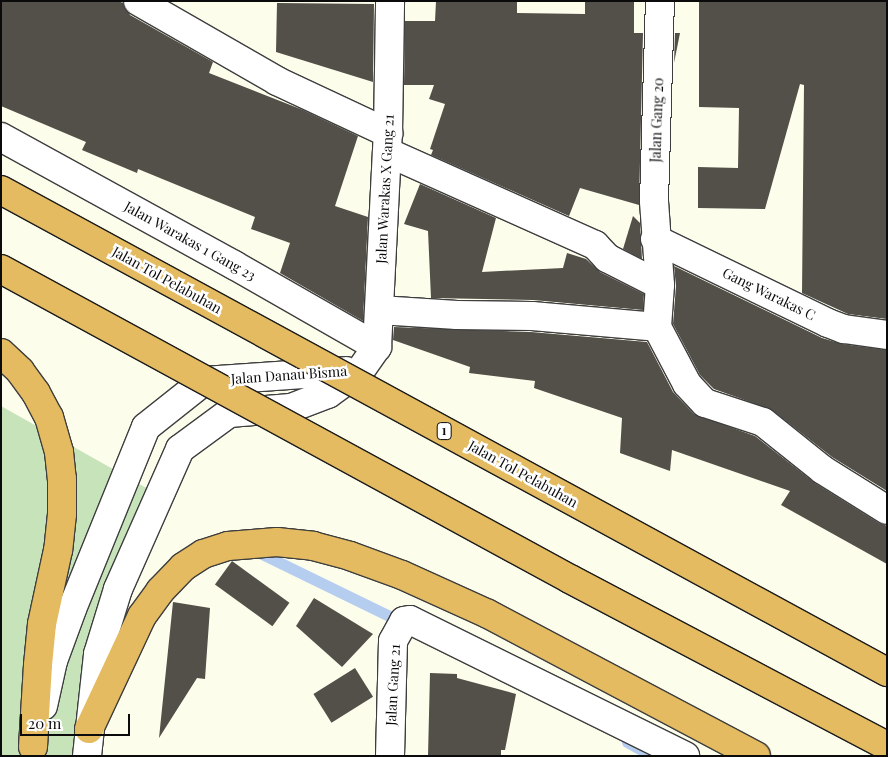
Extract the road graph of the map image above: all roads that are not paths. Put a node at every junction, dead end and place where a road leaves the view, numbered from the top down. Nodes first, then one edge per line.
1 (138, 1) edge
2 (390, 1) edge
3 (660, 1) edge
4 (1, 137) edge
5 (388, 142) junction
6 (1, 190) edge
7 (655, 239) junction
8 (1, 269) edge
9 (660, 285) junction
10 (379, 310) junction
11 (657, 327) junction
12 (887, 335) edge
13 (377, 347) junction
14 (1, 353) edge
15 (360, 370) junction
16 (887, 510) edge
17 (887, 672) edge
18 (89, 729) junction
19 (887, 746) edge
20 (33, 751) edge
21 (671, 753) edge
22 (87, 756) edge
23 (390, 756) edge
24 (756, 756) edge

1 - 5 street
2 - 5 street, Jalan Warakas X Gang 21
3 - 7 street, Jalan Gang 20
4 - 13 street, Jalan Warakas 1 Gang 23
5 - 9 street
5 - 10 street, Jalan Warakas X Gang 21
6 - 17 highway, Jalan Tol Pelabuhan / 1, bridge
7 - 9 street, Jalan Gang 20
7 - 12 street, Gang Warakas C
8 - 19 highway, bridge
9 - 11 street, Jalan Gang 20
10 - 11 street
10 - 13 street, Jalan Warakas X Gang 21
11 - 16 street
13 - 15 street
14 - 20 highway
15 - 18 street, Jalan Danau Bisma
15 - 20 street, Jalan Danau Bisma
18 - 22 street, Jalan Danau Bisma
18 - 24 highway
21 - 23 street, Jalan Gang 21

